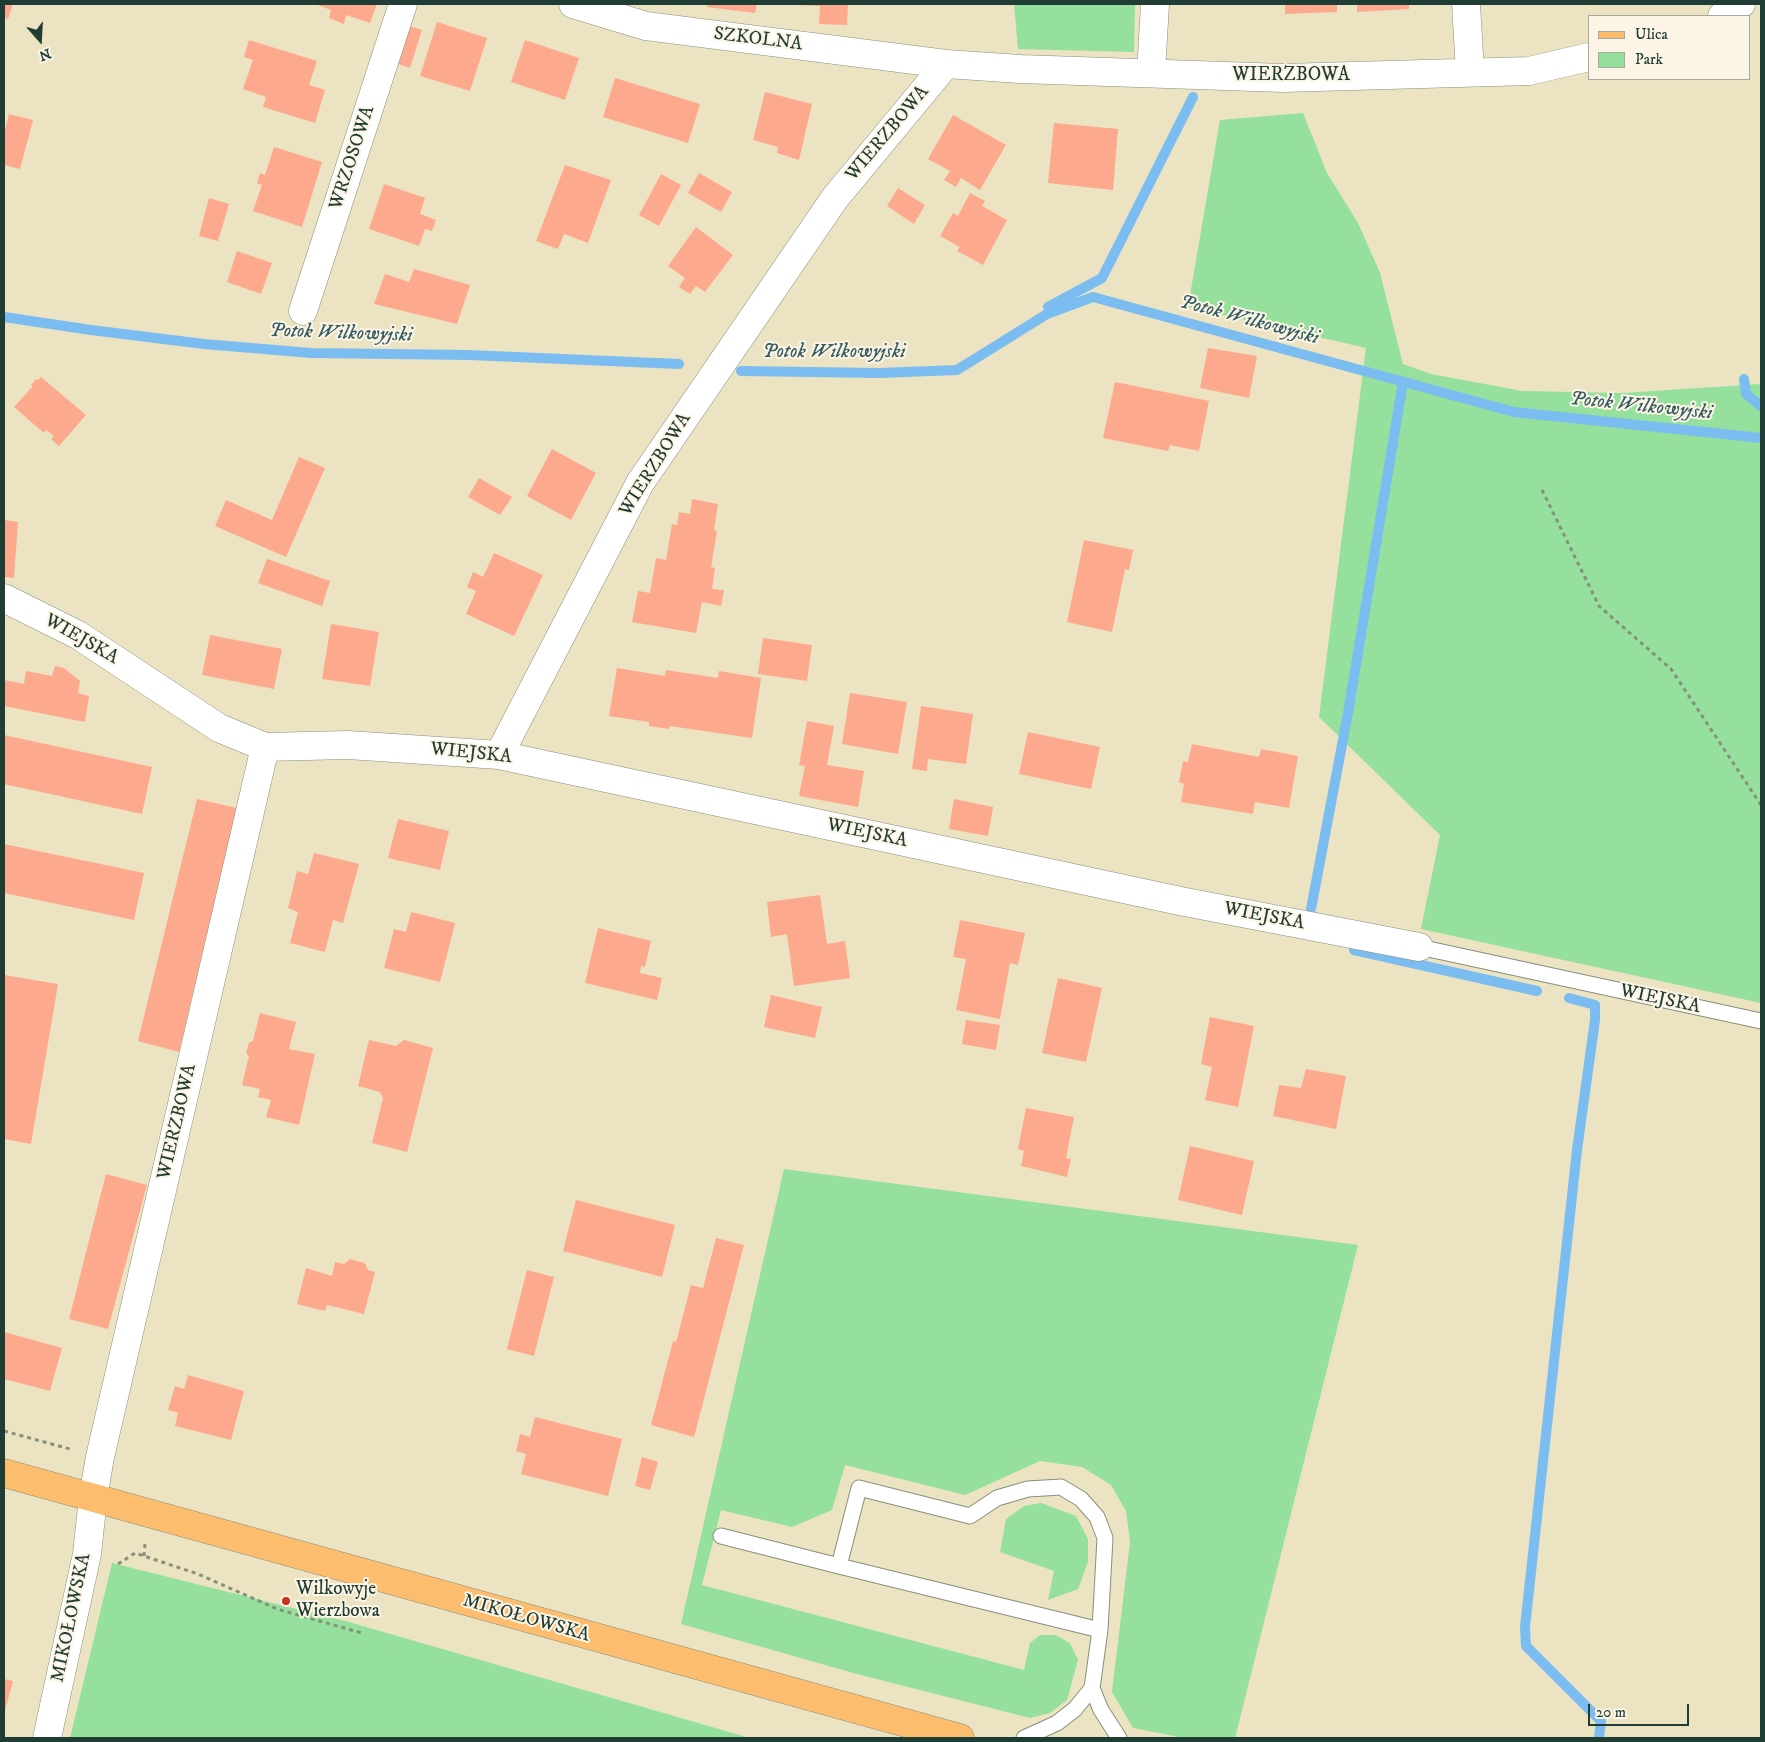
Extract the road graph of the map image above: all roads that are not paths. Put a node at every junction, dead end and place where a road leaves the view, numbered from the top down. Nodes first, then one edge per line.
1 (403, 4) edge
2 (574, 4) edge
3 (1155, 4) edge
4 (1466, 4) edge
5 (1741, 4) edge
6 (1724, 15) edge
7 (1588, 57) edge
8 (946, 64) junction
9 (1470, 72) junction
10 (1151, 73) junction
11 (303, 311) dead end
12 (4, 598) edge
13 (265, 747) junction
14 (499, 755) junction
15 (1419, 948) joint
16 (1761, 1021) edge
17 (4, 1473) edge
18 (93, 1498) junction
19 (721, 1536) dead end
20 (839, 1566) junction
21 (1100, 1630) junction
22 (1092, 1688) junction
23 (47, 1738) edge
24 (960, 1738) edge
25 (1024, 1738) edge
26 (1119, 1738) edge

1 - 11 street, WRZOSOWA
2 - 8 street, SZKOLNA
3 - 10 street
4 - 9 street
5 - 6 street
7 - 9 street, WIERZBOWA
8 - 10 street, WIERZBOWA
8 - 14 street, WIERZBOWA
9 - 10 street, WIERZBOWA
12 - 13 street, WIEJSKA
13 - 14 street, WIEJSKA
13 - 18 street, WIERZBOWA
14 - 15 street, WIEJSKA
15 - 16 lane, WIEJSKA
17 - 18 main road, MIKOŁOWSKA
18 - 23 street, MIKOŁOWSKA
18 - 24 main road, MIKOŁOWSKA
19 - 20 lane
20 - 21 lane
20 - 21 lane
21 - 22 lane
22 - 25 lane
22 - 26 lane

